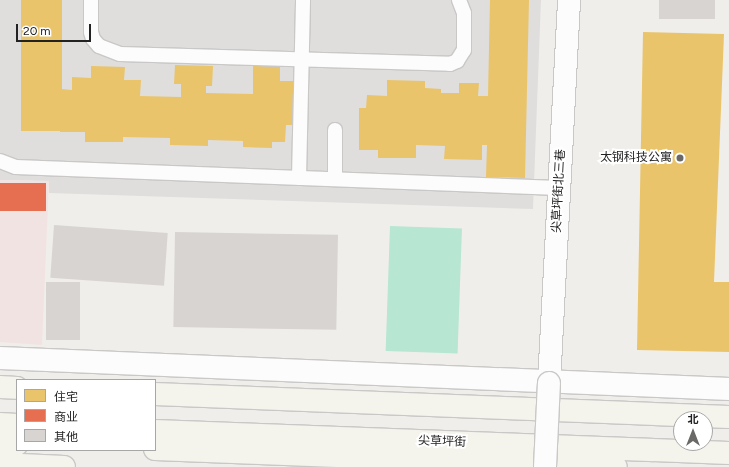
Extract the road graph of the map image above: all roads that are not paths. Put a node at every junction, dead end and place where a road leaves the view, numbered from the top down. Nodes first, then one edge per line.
1 (91, 0) edge
2 (303, 0) edge
3 (459, 0) edge
4 (569, 0) edge
5 (302, 59) junction
6 (335, 130) dead end
7 (0, 161) edge
8 (299, 178) junction
9 (335, 179) junction
10 (559, 188) junction
11 (0, 358) edge
12 (549, 383) junction
13 (0, 387) edge
14 (16, 388) edge
15 (729, 389) edge
16 (156, 394) edge
17 (729, 417) edge
18 (0, 424) edge
19 (16, 425) edge
20 (156, 431) edge
21 (0, 444) edge
22 (16, 444) edge
23 (156, 450) edge
24 (729, 453) edge
25 (0, 464) edge
26 (64, 467) edge
27 (545, 467) edge
28 (616, 467) edge

1 - 5 lane
2 - 5 lane
3 - 5 lane
4 - 10 street, 尖草坪街北三巷
5 - 8 lane
6 - 9 lane
7 - 8 lane
8 - 9 lane
9 - 10 lane
10 - 12 street, 尖草坪街北三巷
11 - 12 street
12 - 15 street
12 - 27 street, 尖草坪街北三巷, bridge
13 - 14 main road
16 - 17 main road
18 - 19 main road
20 - 24 main road, 尖草坪街
21 - 22 main road
23 - 28 main road, 尖草坪街
25 - 26 main road

